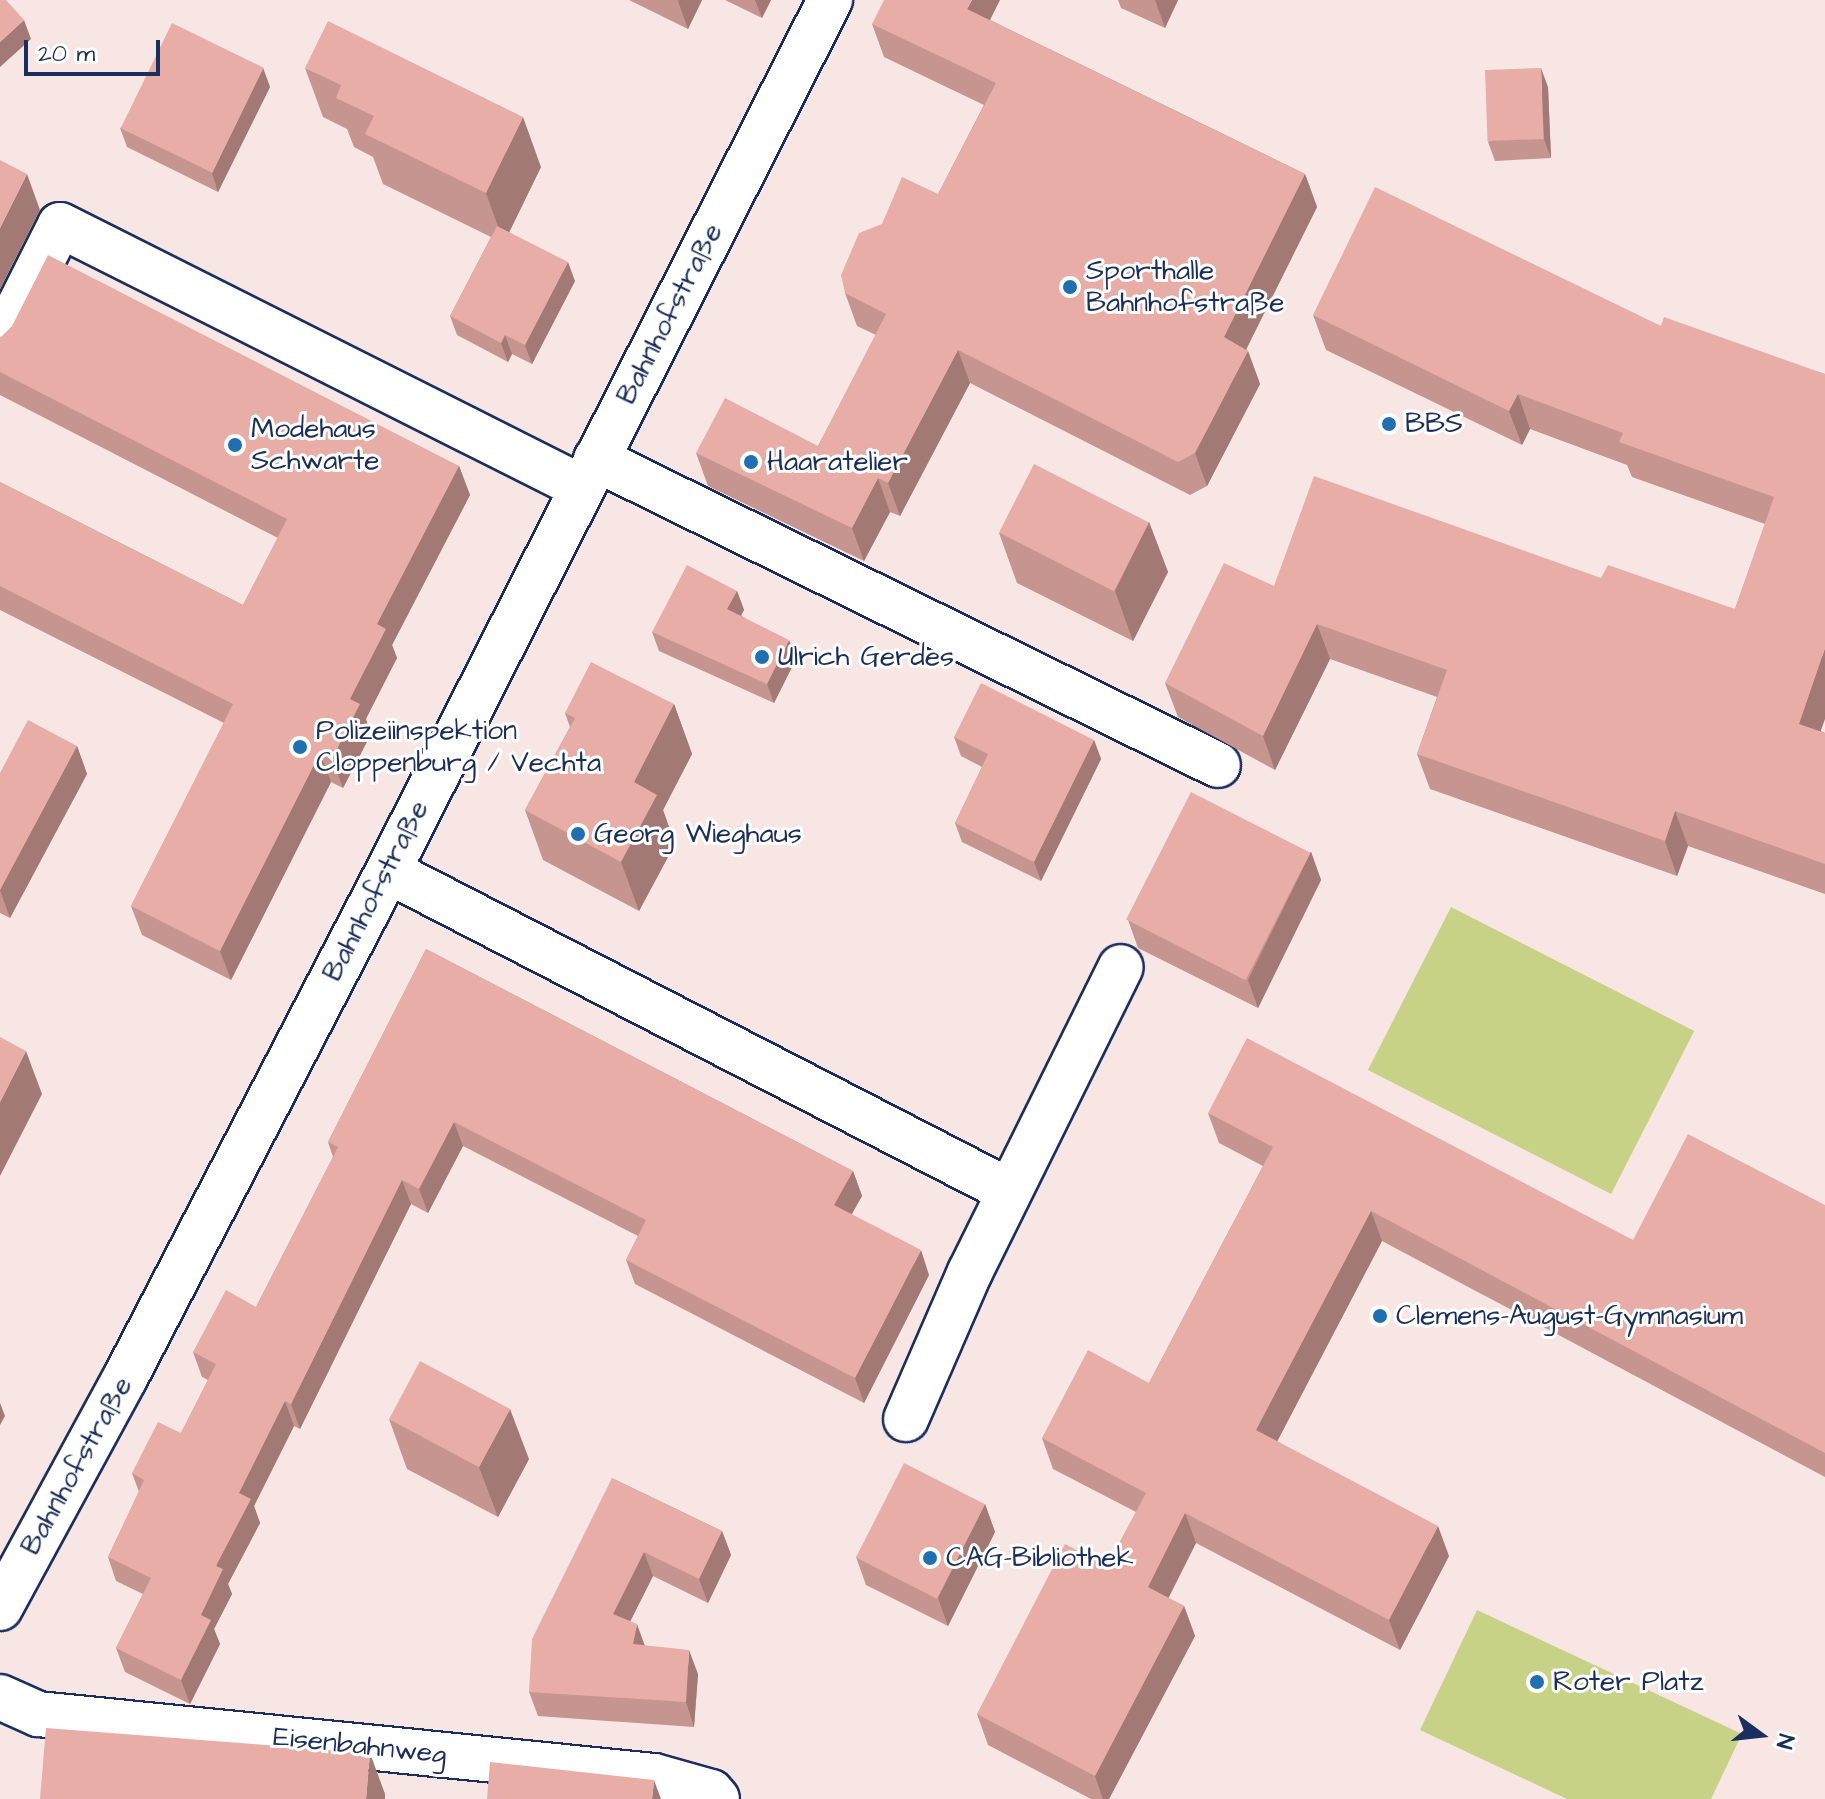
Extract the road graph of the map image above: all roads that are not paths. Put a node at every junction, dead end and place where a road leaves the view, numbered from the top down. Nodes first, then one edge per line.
1 (830, 0) edge
2 (0, 344) edge
3 (589, 473) junction
4 (1218, 765) dead end
5 (388, 871) junction
6 (1121, 967) dead end
7 (1009, 1191) junction
8 (906, 1419) dead end
9 (0, 1608) edge
10 (0, 1697) edge
11 (717, 1799) edge

1 - 3 street, Bahnhofstraße
2 - 3 street
3 - 4 street
3 - 5 street, Bahnhofstraße
5 - 7 street
5 - 9 street, Bahnhofstraße
6 - 7 street
7 - 8 street
10 - 11 street, Eisenbahnweg

